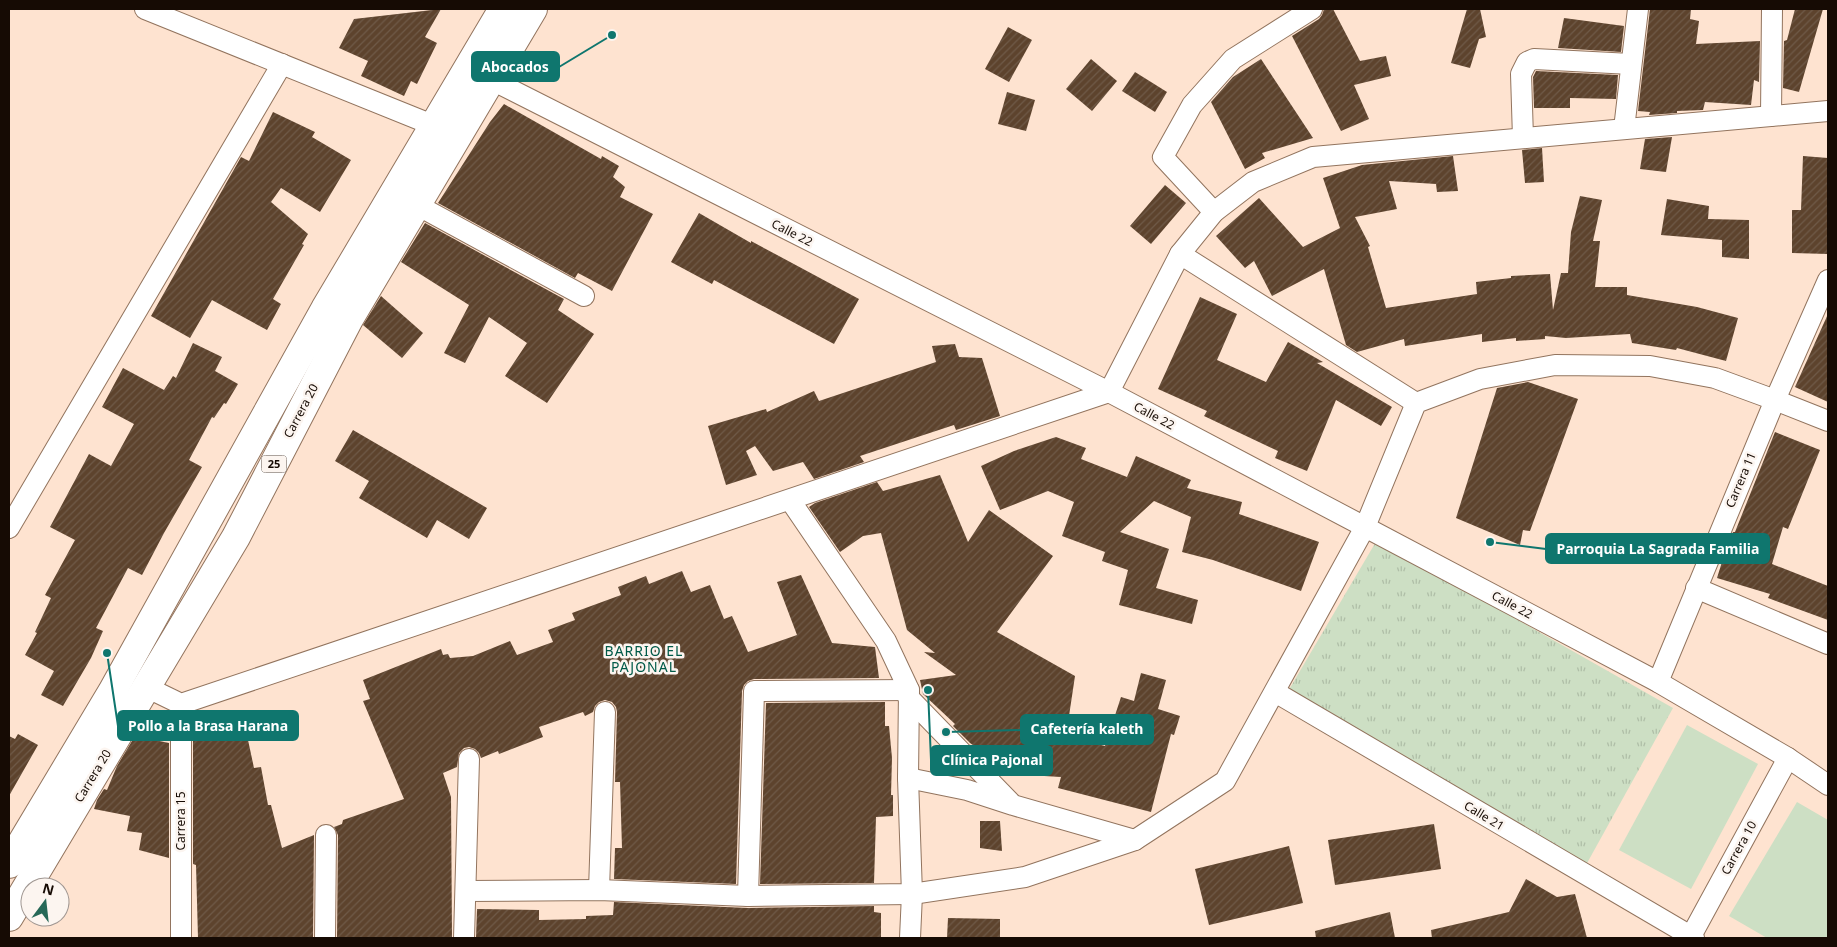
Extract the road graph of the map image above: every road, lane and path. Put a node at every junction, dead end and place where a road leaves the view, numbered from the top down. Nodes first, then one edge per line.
1 (145, 9) edge
2 (503, 9) edge
3 (532, 9) edge
4 (1312, 9) edge
5 (1638, 9) edge
6 (1772, 9) edge
7 (282, 64) junction
8 (1631, 64) junction
9 (479, 74) junction
10 (1828, 111) edge
11 (1771, 116) junction
12 (1624, 129) junction
13 (446, 131) junction
14 (1522, 138) junction
15 (417, 205) junction
16 (1214, 212) junction
17 (1180, 254) junction
18 (1828, 280) edge
19 (584, 296) dead end
20 (1109, 392) junction
21 (1775, 400) junction
22 (1416, 402) junction
23 (1828, 422) edge
24 (790, 500) junction
25 (1365, 527) junction
26 (9, 528) edge
27 (1696, 588) junction
28 (1828, 644) edge
29 (1658, 682) junction
30 (146, 687) junction
31 (1275, 692) junction
32 (908, 694) junction
33 (180, 704) junction
34 (604, 712) dead end
35 (1788, 758) junction
36 (469, 759) dead end
37 (908, 778) junction
38 (1828, 785) edge
39 (1013, 805) junction
40 (326, 835) dead end
41 (1135, 840) junction
42 (9, 864) edge
43 (599, 890) junction
44 (466, 891) junction
45 (912, 894) junction
46 (748, 896) junction
47 (9, 916) edge
48 (181, 938) edge
49 (325, 938) edge
50 (464, 938) edge
51 (910, 938) edge
52 (1692, 938) edge

1 - 7 street
2 - 9 main road, Carrera 20 / 25
3 - 9 main road, Carrera 20 / 25
4 - 16 street
5 - 8 street
6 - 11 street
7 - 13 street
7 - 26 street
8 - 12 street
8 - 14 street
9 - 13 main road, Carrera 20 / 25
9 - 20 street, Calle 22
10 - 11 street
11 - 12 street
12 - 14 street
13 - 15 main road, Carrera 20 / 25
13 - 42 main road, Carrera 20 / 25
14 - 16 street
15 - 19 street
15 - 30 main road, Carrera 20 / 25
16 - 17 street
17 - 20 street
17 - 22 street
18 - 21 street, Carrera 11
20 - 24 street
20 - 25 street, Calle 22
21 - 22 street
21 - 23 street
21 - 27 street, Carrera 11
22 - 25 street
24 - 32 street
24 - 33 street
25 - 29 street, Calle 22
25 - 31 street
27 - 28 street
27 - 29 street, Carrera 11
29 - 35 street, Calle 22
30 - 33 street
30 - 47 main road, Carrera 20 / 25
31 - 41 street
31 - 52 street, Calle 21
32 - 37 street
32 - 39 street
32 - 46 street
33 - 48 street, Carrera 15
34 - 43 street
35 - 38 street, Calle 22
35 - 52 street, Carrera 10
36 - 44 street
37 - 39 street
37 - 45 street
39 - 41 street
40 - 49 street
41 - 45 street
43 - 44 street
43 - 46 street
44 - 50 street
45 - 46 street
45 - 51 street

